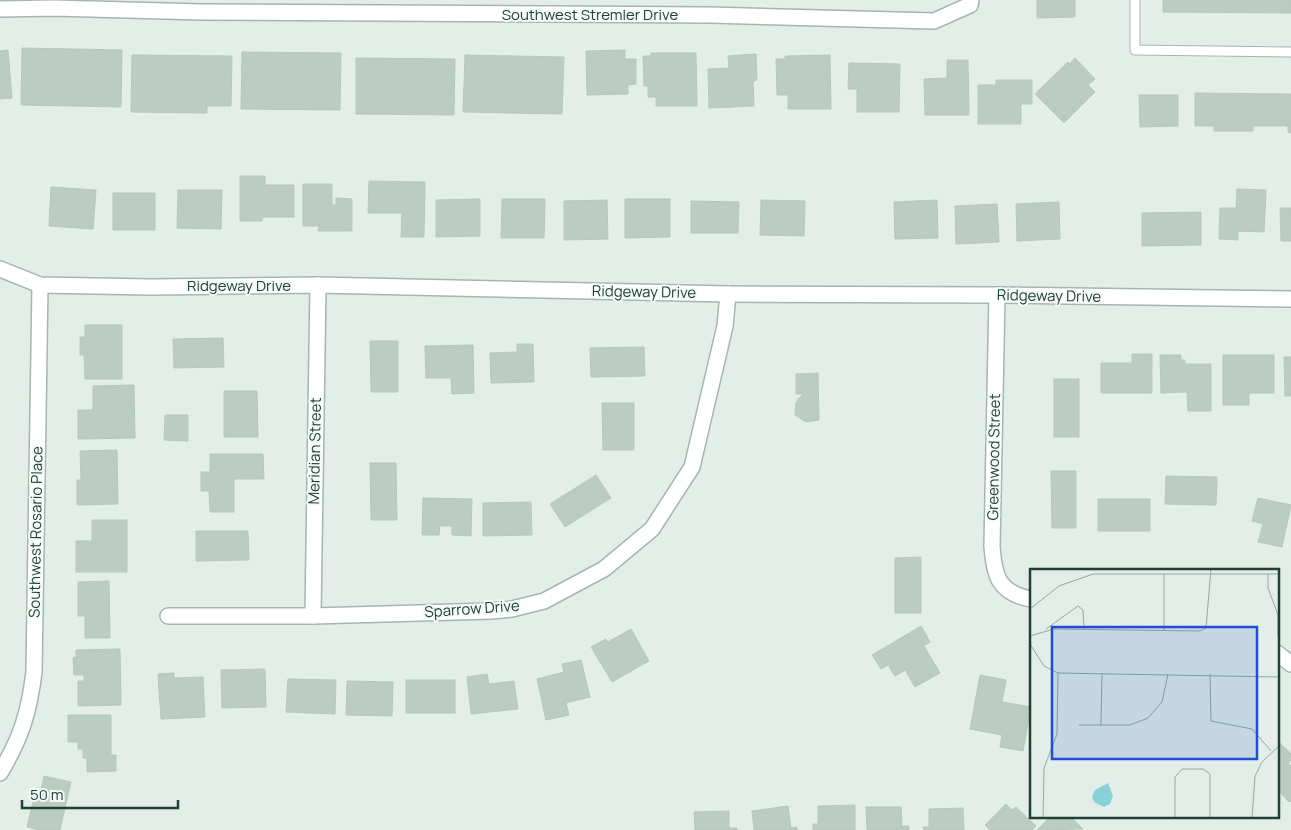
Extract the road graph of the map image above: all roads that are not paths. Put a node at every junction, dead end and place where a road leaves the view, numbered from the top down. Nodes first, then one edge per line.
1 (708, 0) edge
2 (971, 0) edge
3 (1135, 0) edge
4 (201, 6) edge
5 (0, 9) edge
6 (709, 16) junction
7 (1291, 52) edge
8 (0, 269) edge
9 (40, 285) junction
10 (318, 285) junction
11 (728, 294) junction
12 (997, 295) junction
13 (1291, 299) edge
14 (1030, 599) edge
15 (168, 616) dead end
16 (312, 616) junction
17 (1278, 654) edge
18 (1291, 664) edge
19 (0, 773) edge

1 - 6 street
2 - 6 street, Southwest Stremler Drive
3 - 7 lane
4 - 5 street, Southwest Stremler Drive
4 - 6 street, Southwest Stremler Drive
8 - 9 street, Ridgeway Drive
9 - 10 street, Ridgeway Drive
9 - 19 street, Southwest Rosario Place
10 - 11 street, Ridgeway Drive
10 - 16 street, Meridian Street
11 - 12 street, Ridgeway Drive
11 - 16 street, Sparrow Drive
12 - 13 street, Ridgeway Drive
12 - 14 street, Greenwood Street
15 - 16 street, Sparrow Drive
17 - 18 street

